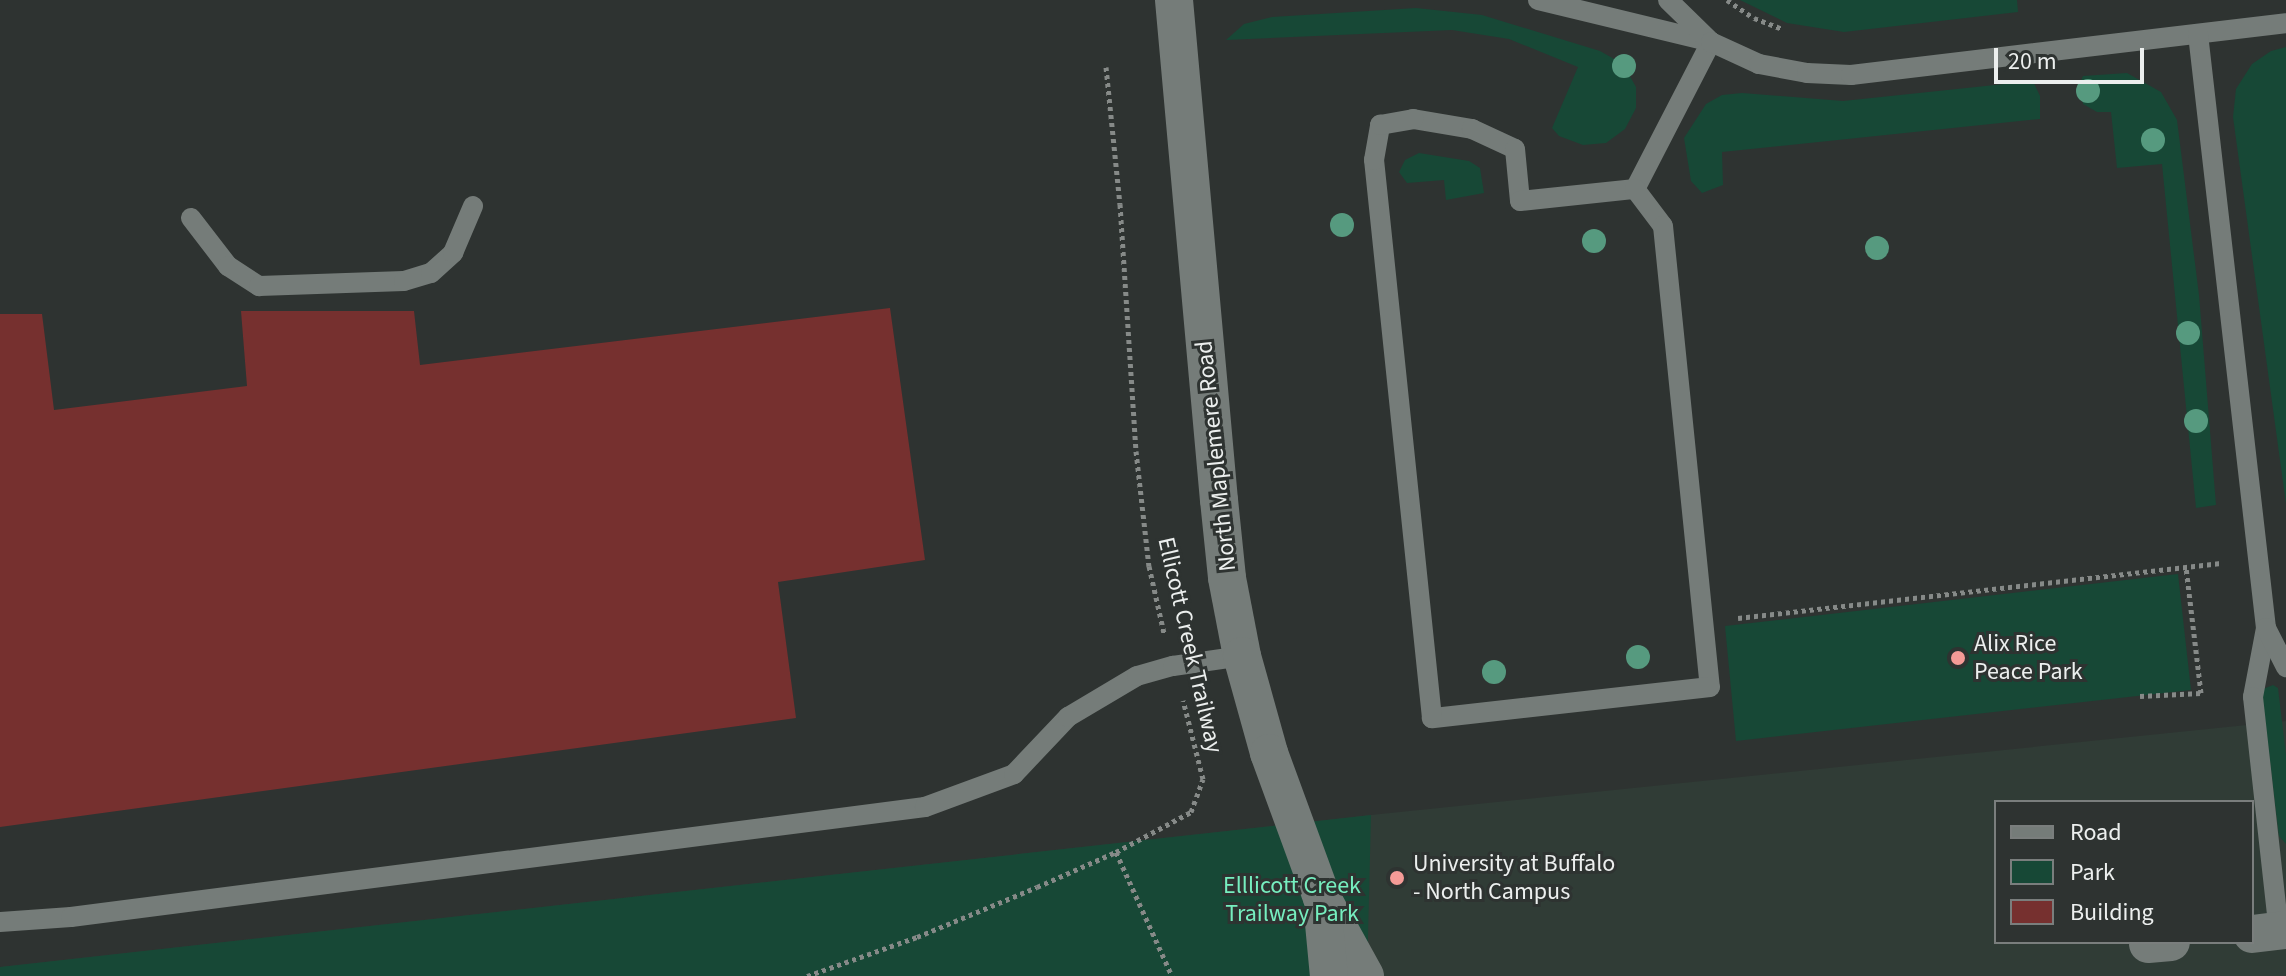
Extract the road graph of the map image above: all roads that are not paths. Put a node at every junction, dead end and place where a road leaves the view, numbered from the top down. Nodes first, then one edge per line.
1 (1174, 0) edge
2 (1538, 0) edge
3 (1668, 0) edge
4 (2286, 23) edge
5 (2198, 34) junction
6 (1711, 42) junction
7 (1635, 189) junction
8 (473, 206) dead end
9 (191, 218) dead end
10 (2266, 628) junction
11 (1242, 656) junction
12 (2286, 667) edge
13 (1322, 898) junction
14 (0, 922) edge
15 (2272, 932) edge
16 (1329, 976) edge
17 (1365, 976) edge

1 - 11 street, North Maplemere Road
2 - 6 lane
3 - 6 lane
4 - 5 lane
5 - 6 lane
5 - 10 lane
6 - 7 lane
7 - 7 lane
8 - 9 lane
10 - 12 lane
10 - 15 lane
11 - 13 street, North Maplemere Road
11 - 14 lane
13 - 16 street, North Maplemere Road
13 - 17 street, North Maplemere Road

